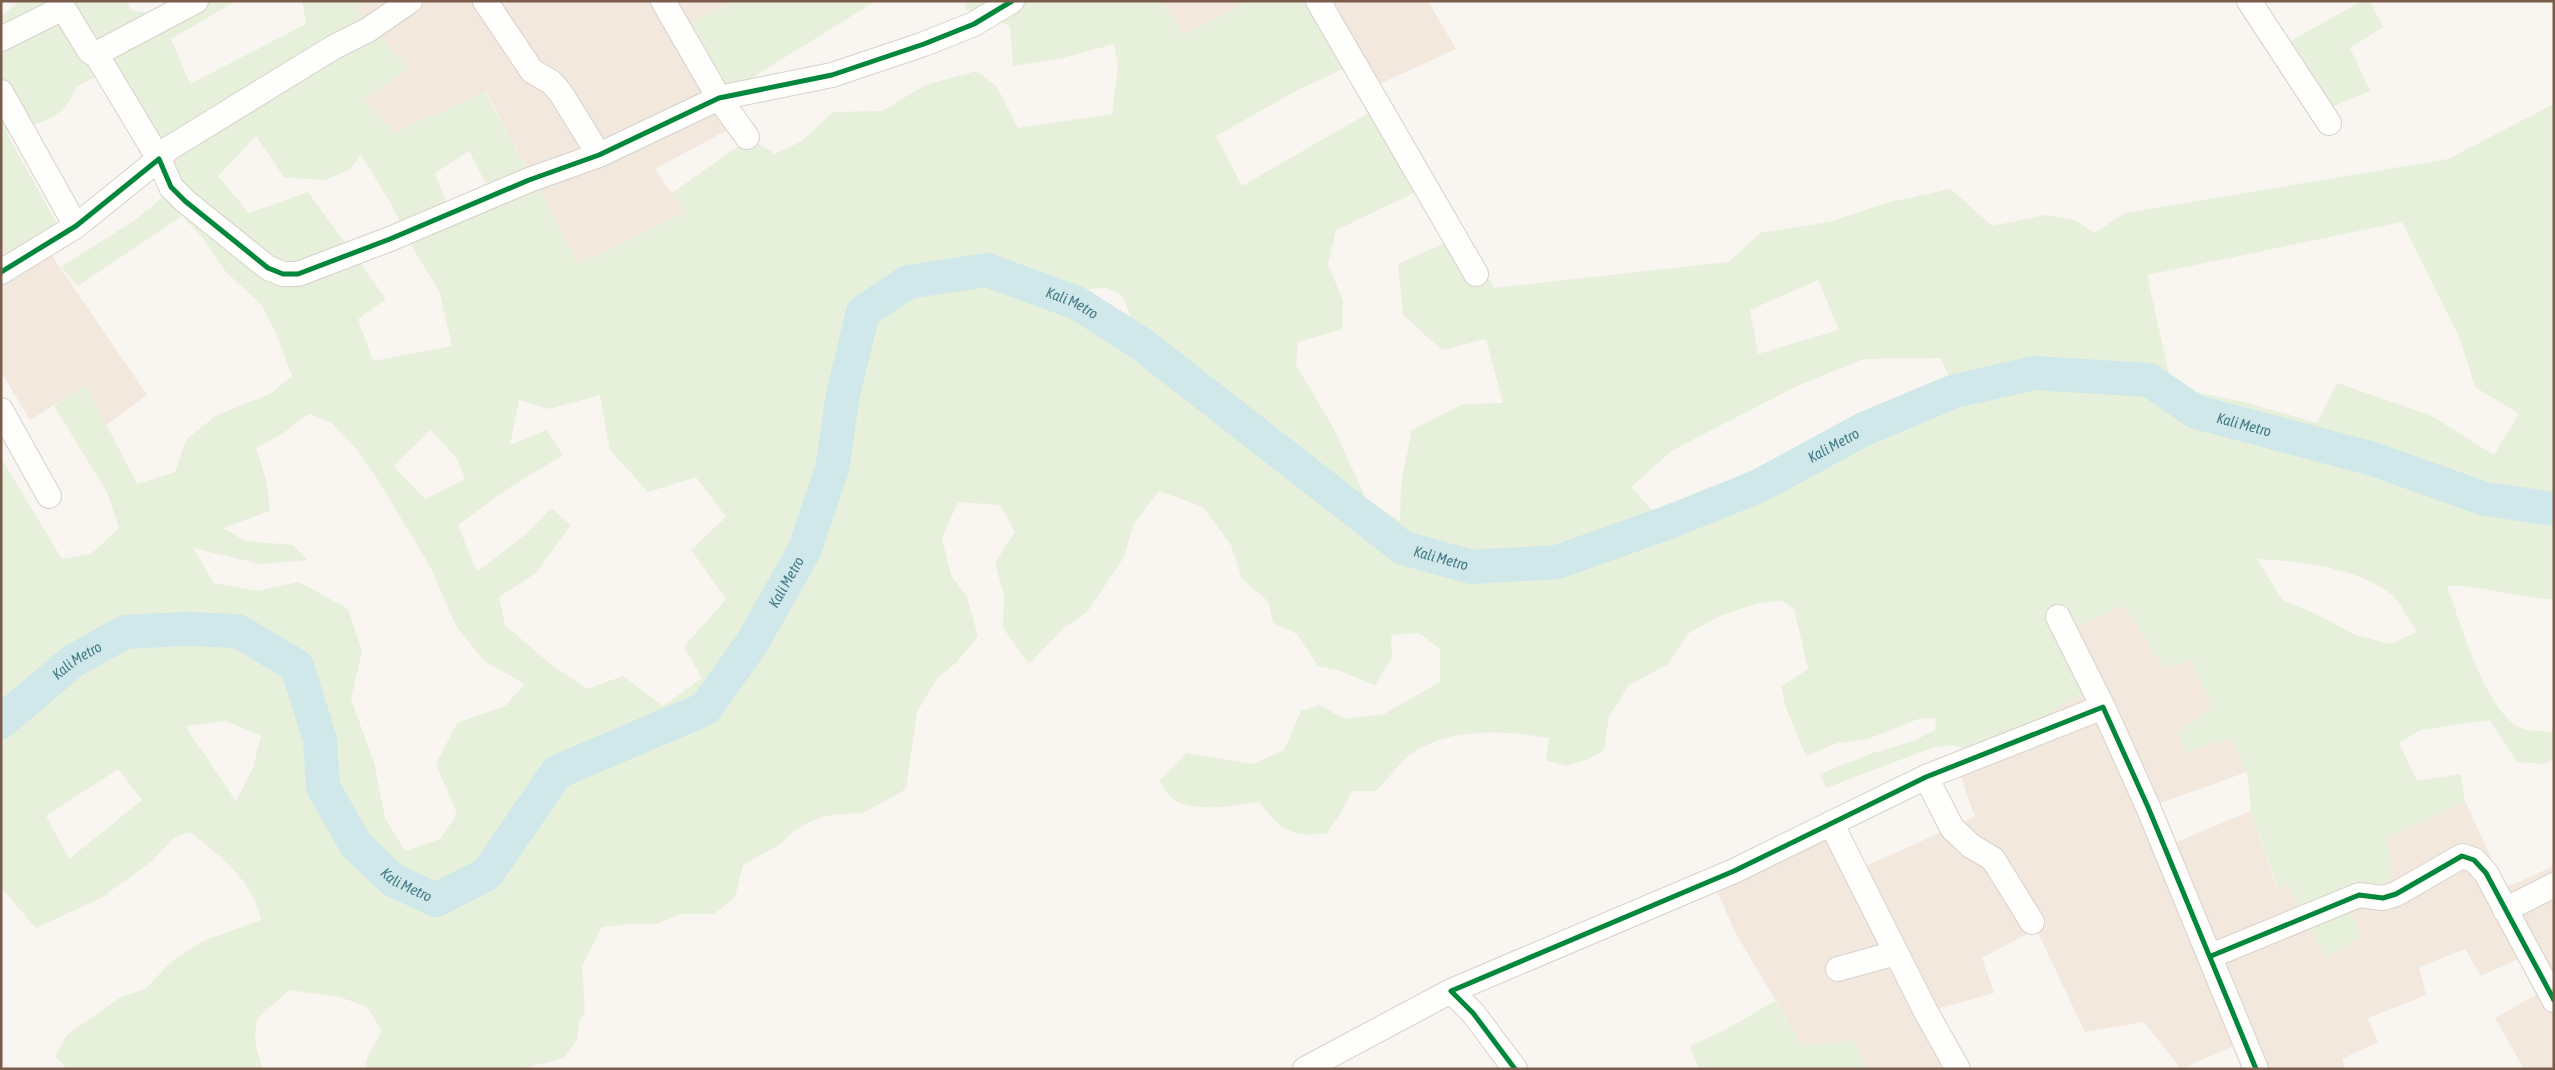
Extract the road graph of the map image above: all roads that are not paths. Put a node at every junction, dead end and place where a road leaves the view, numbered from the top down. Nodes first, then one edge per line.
1 (196, 1) edge
2 (410, 1) edge
3 (485, 1) edge
4 (663, 1) edge
5 (1012, 1) edge
6 (1318, 1) edge
7 (2249, 1) edge
8 (62, 3) edge
9 (1, 39) edge
10 (96, 54) junction
11 (1, 92) edge
12 (719, 98) junction
13 (2329, 123) dead end
14 (747, 137) dead end
15 (599, 155) junction
16 (159, 159) junction
17 (76, 226) junction
18 (1, 272) edge
19 (1476, 274) dead end
20 (1, 410) edge
21 (49, 496) dead end
22 (2058, 617) dead end
23 (2104, 707) junction
24 (1926, 777) junction
25 (1830, 823) junction
26 (2554, 885) edge
27 (2505, 910) junction
28 (2032, 922) dead end
29 (1896, 953) junction
30 (2211, 956) junction
31 (1838, 969) dead end
32 (1451, 991) junction
33 (2554, 1000) edge
34 (1954, 1062) edge
35 (1305, 1069) edge
36 (1515, 1069) edge
37 (2256, 1069) edge

1 - 10 street
2 - 16 street
3 - 15 street
4 - 12 street
5 - 12 street
6 - 19 street
7 - 13 street
8 - 9 street
8 - 10 street
10 - 16 street
11 - 17 street
12 - 14 street
12 - 15 street
15 - 16 street
16 - 17 street
17 - 18 street
20 - 21 street
22 - 23 street
23 - 24 street
23 - 30 street
24 - 25 street
24 - 28 street
25 - 29 street
25 - 32 street
26 - 27 street
27 - 30 street
27 - 33 street
29 - 31 street
29 - 34 street
30 - 37 street
32 - 35 street
32 - 36 street

